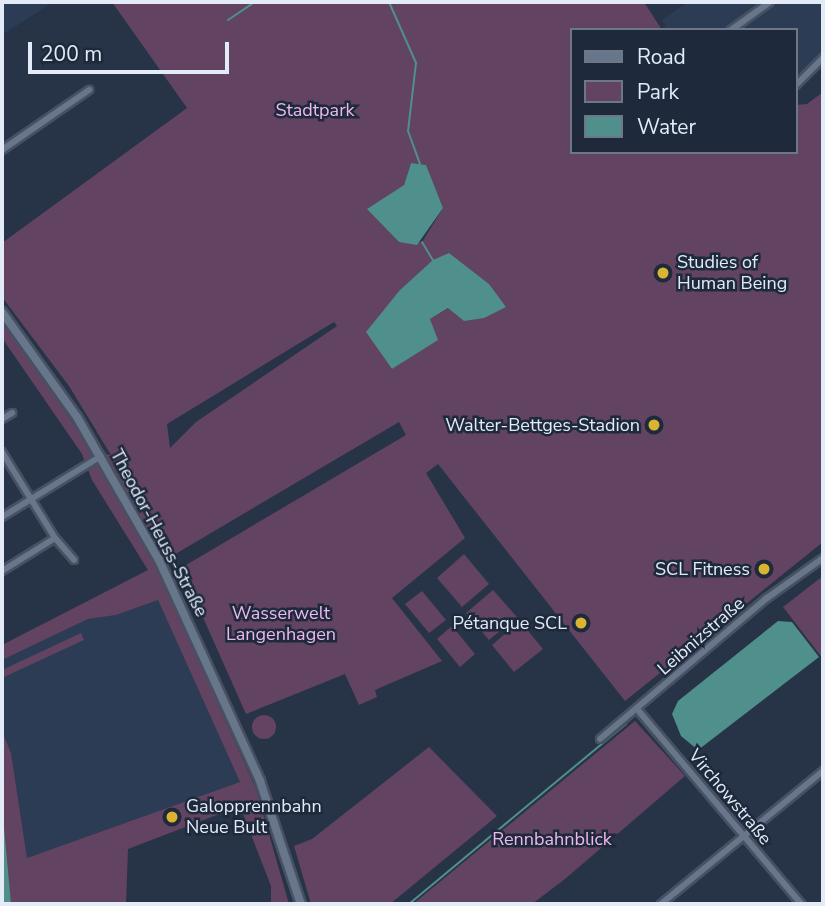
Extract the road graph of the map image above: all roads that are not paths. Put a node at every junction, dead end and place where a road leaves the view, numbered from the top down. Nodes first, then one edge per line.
1 (770, 2) edge
2 (734, 28) edge
3 (823, 58) edge
4 (797, 84) edge
5 (89, 90) dead end
6 (2, 150) edge
7 (2, 312) edge
8 (12, 412) dead end
9 (2, 419) edge
10 (2, 452) edge
11 (101, 456) junction
12 (31, 499) junction
13 (2, 517) edge
14 (55, 538) junction
15 (823, 558) edge
16 (74, 560) dead end
17 (2, 571) edge
18 (638, 709) junction
19 (600, 739) dead end
20 (823, 771) edge
21 (745, 835) junction
22 (301, 904) edge
23 (661, 904) edge
24 (801, 904) edge

1 - 2 street
3 - 4 street
5 - 6 street
7 - 11 street, Theodor-Heuss-Straße
8 - 9 street
10 - 12 street
11 - 12 street
11 - 22 street, Theodor-Heuss-Straße
12 - 13 street
12 - 14 street
14 - 16 street
14 - 17 street
15 - 18 street, Leibnizstraße
18 - 19 street, Leibnizstraße
18 - 21 street, Virchowstraße
20 - 21 street
21 - 23 street
21 - 24 street, Virchowstraße

